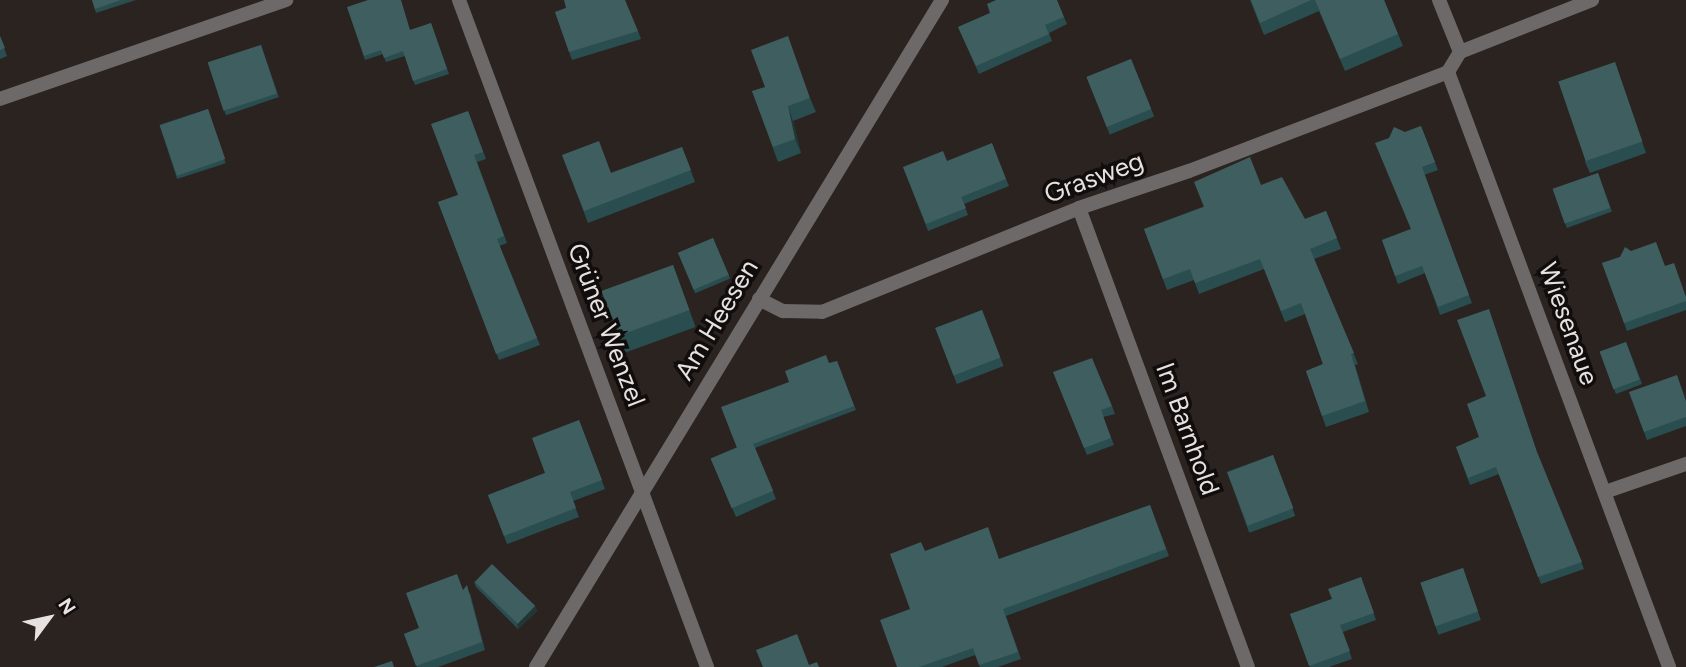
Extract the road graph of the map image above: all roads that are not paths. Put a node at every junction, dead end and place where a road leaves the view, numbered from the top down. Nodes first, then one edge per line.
1 (286, 0) edge
2 (459, 0) edge
3 (942, 0) edge
4 (1439, 0) edge
5 (1592, 0) edge
6 (1460, 52) junction
7 (1448, 72) junction
8 (0, 99) edge
9 (1079, 208) junction
10 (759, 299) junction
11 (1686, 464) edge
12 (642, 491) junction
13 (1605, 492) junction
14 (536, 667) edge
15 (707, 667) edge
16 (1248, 667) edge
17 (1669, 667) edge

1 - 8 street
2 - 12 street, Grüner Wenzel
3 - 10 street, Am Heesen
4 - 6 street
5 - 6 street
6 - 7 street
7 - 9 street, Grasweg
7 - 13 street, Wiesenaue
9 - 10 street, Grasweg
9 - 16 street, Im Barnhold
10 - 12 street, Am Heesen
11 - 13 street
12 - 14 street, Am Heesen
12 - 15 street, Grüner Wenzel
13 - 17 street, Wiesenaue

